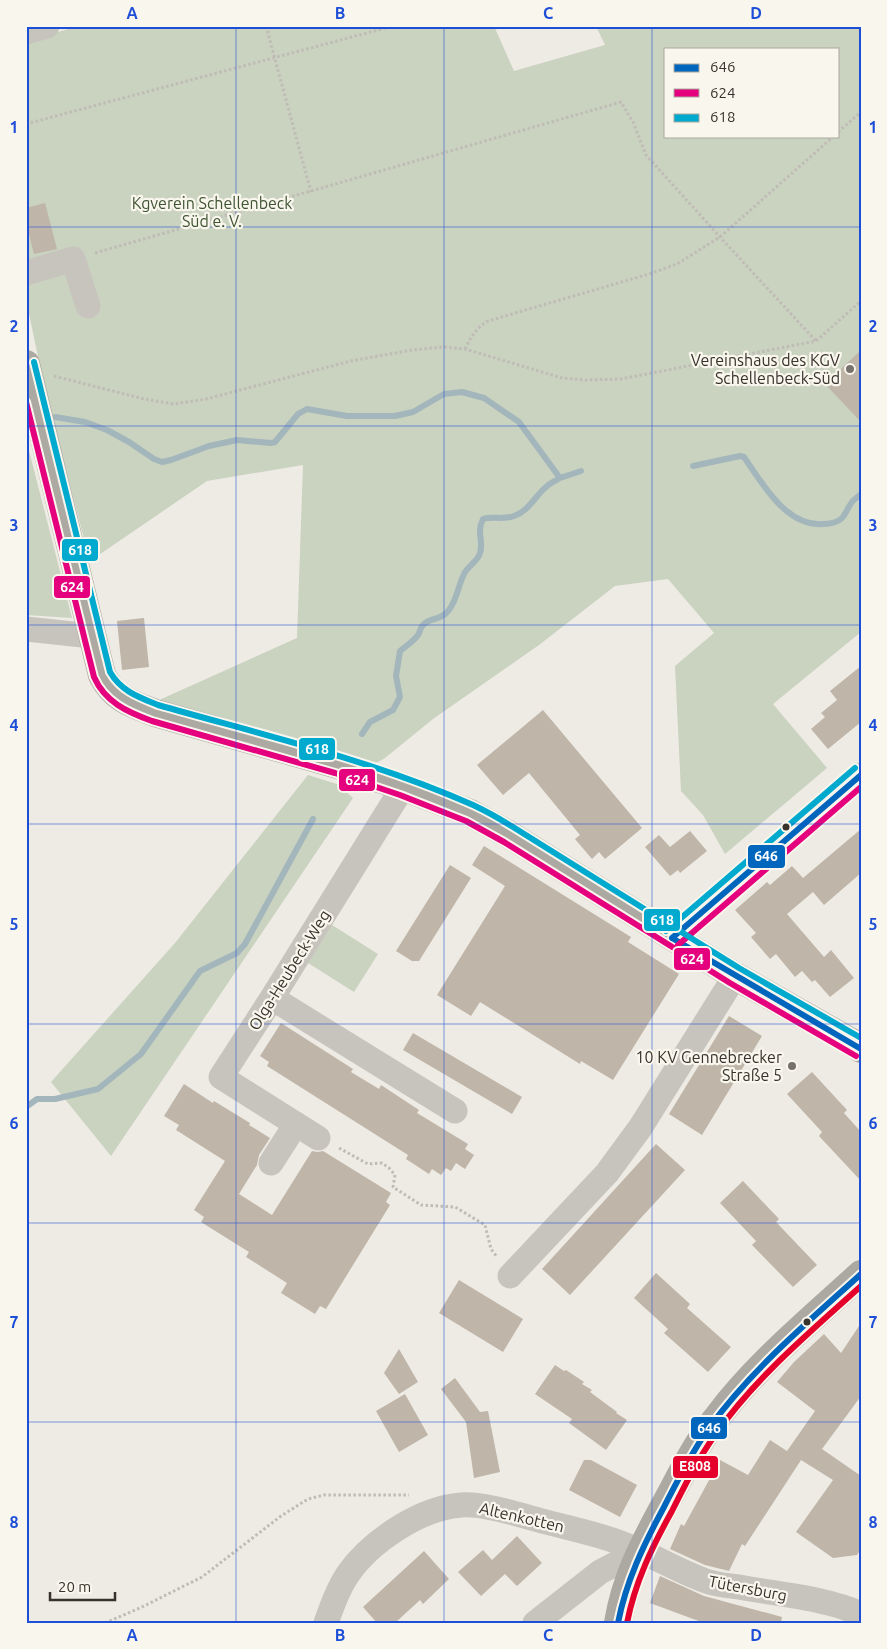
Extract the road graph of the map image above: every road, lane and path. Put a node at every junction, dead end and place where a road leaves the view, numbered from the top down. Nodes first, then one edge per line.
1 (47, 26) edge
2 (266, 26) edge
3 (393, 26) edge
4 (26, 32) edge
5 (274, 58) junction
6 (861, 112) edge
7 (26, 124) edge
8 (840, 130) edge
9 (832, 138) edge
10 (311, 192) junction
11 (720, 237) junction
12 (73, 259) junction
13 (26, 273) edge
14 (861, 301) edge
15 (88, 306) dead end
16 (816, 341) junction
17 (465, 349) junction
18 (27, 366) edge
19 (26, 630) edge
20 (92, 636) junction
21 (861, 775) edge
22 (403, 787) junction
23 (672, 938) junction
24 (735, 976) junction
25 (272, 998) junction
26 (861, 1049) edge
27 (455, 1112) dead end
28 (296, 1124) junction
29 (318, 1138) joint
30 (271, 1163) dead end
31 (861, 1274) edge
32 (510, 1276) joint
33 (410, 1495) dead end
34 (640, 1550) junction
35 (859, 1610) edge
36 (105, 1623) edge
37 (326, 1623) edge
38 (535, 1623) edge
39 (618, 1623) edge

1 - 4 street
2 - 5 path
3 - 5 path
5 - 7 path
5 - 10 path
6 - 8 path
9 - 11 path
10 - 11 path
10 - 12 path
11 - 16 path
11 - 17 path
12 - 13 street
12 - 15 street
14 - 16 path
16 - 17 path
17 - 18 path
18 - 20 main road
19 - 20 street
20 - 22 main road
21 - 23 street
22 - 23 main road
22 - 25 street, Olga-Heubeck-Weg
23 - 24 main road
24 - 26 main road
24 - 32 street
25 - 27 street
25 - 28 street, Olga-Heubeck-Weg
28 - 29 street, Olga-Heubeck-Weg
28 - 30 street
29 - 32 path
31 - 34 main road
33 - 36 path
34 - 35 street, Tütersburg
34 - 37 street, Altenkotten
34 - 38 street
34 - 39 main road

